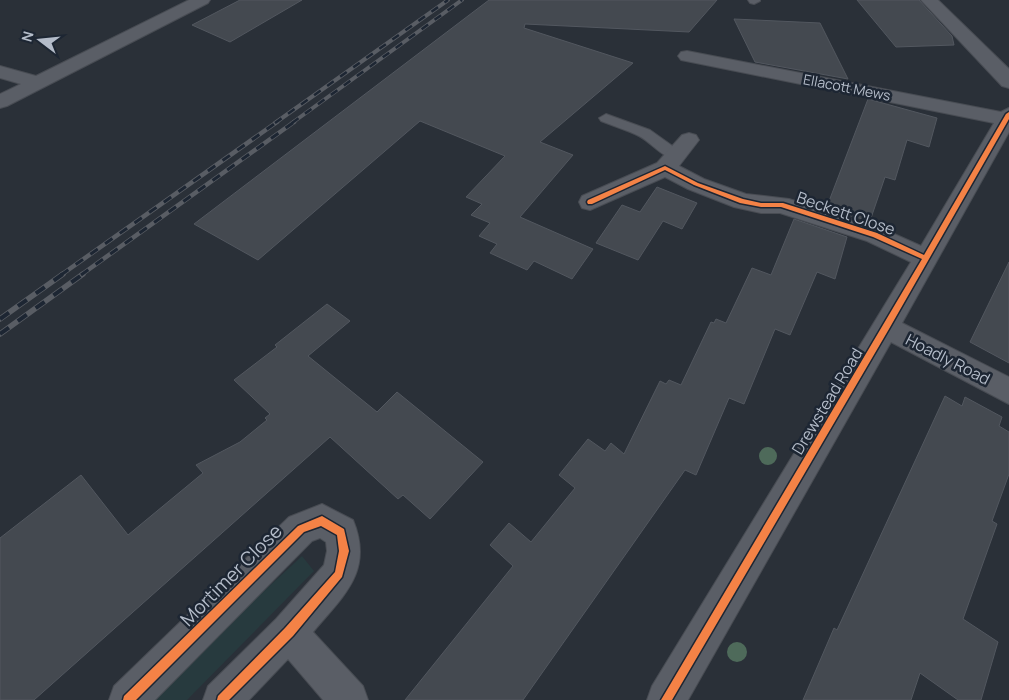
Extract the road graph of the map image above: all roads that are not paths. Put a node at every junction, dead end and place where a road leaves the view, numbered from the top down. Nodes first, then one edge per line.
1 (202, 0) edge
2 (929, 0) edge
3 (687, 56) dead end
4 (0, 72) edge
5 (1009, 82) edge
6 (38, 83) junction
7 (0, 102) edge
8 (1008, 116) edge
9 (606, 118) dead end
10 (677, 155) junction
11 (590, 202) dead end
12 (925, 258) junction
13 (886, 327) junction
14 (1009, 391) edge
15 (289, 632) junction
16 (128, 700) edge
17 (222, 700) edge
18 (349, 700) edge
19 (666, 700) edge

1 - 6 street
2 - 5 street
3 - 8 street, Ellacott Mews
4 - 6 street
6 - 7 street
8 - 12 street, Drewstead Road
9 - 10 lane
10 - 11 street
10 - 12 street, Beckett Close
12 - 13 street, Drewstead Road
13 - 14 street, Hoadly Road
13 - 19 street, Drewstead Road
15 - 16 street, Mortimer Close
15 - 17 street, Mortimer Close
15 - 18 street

